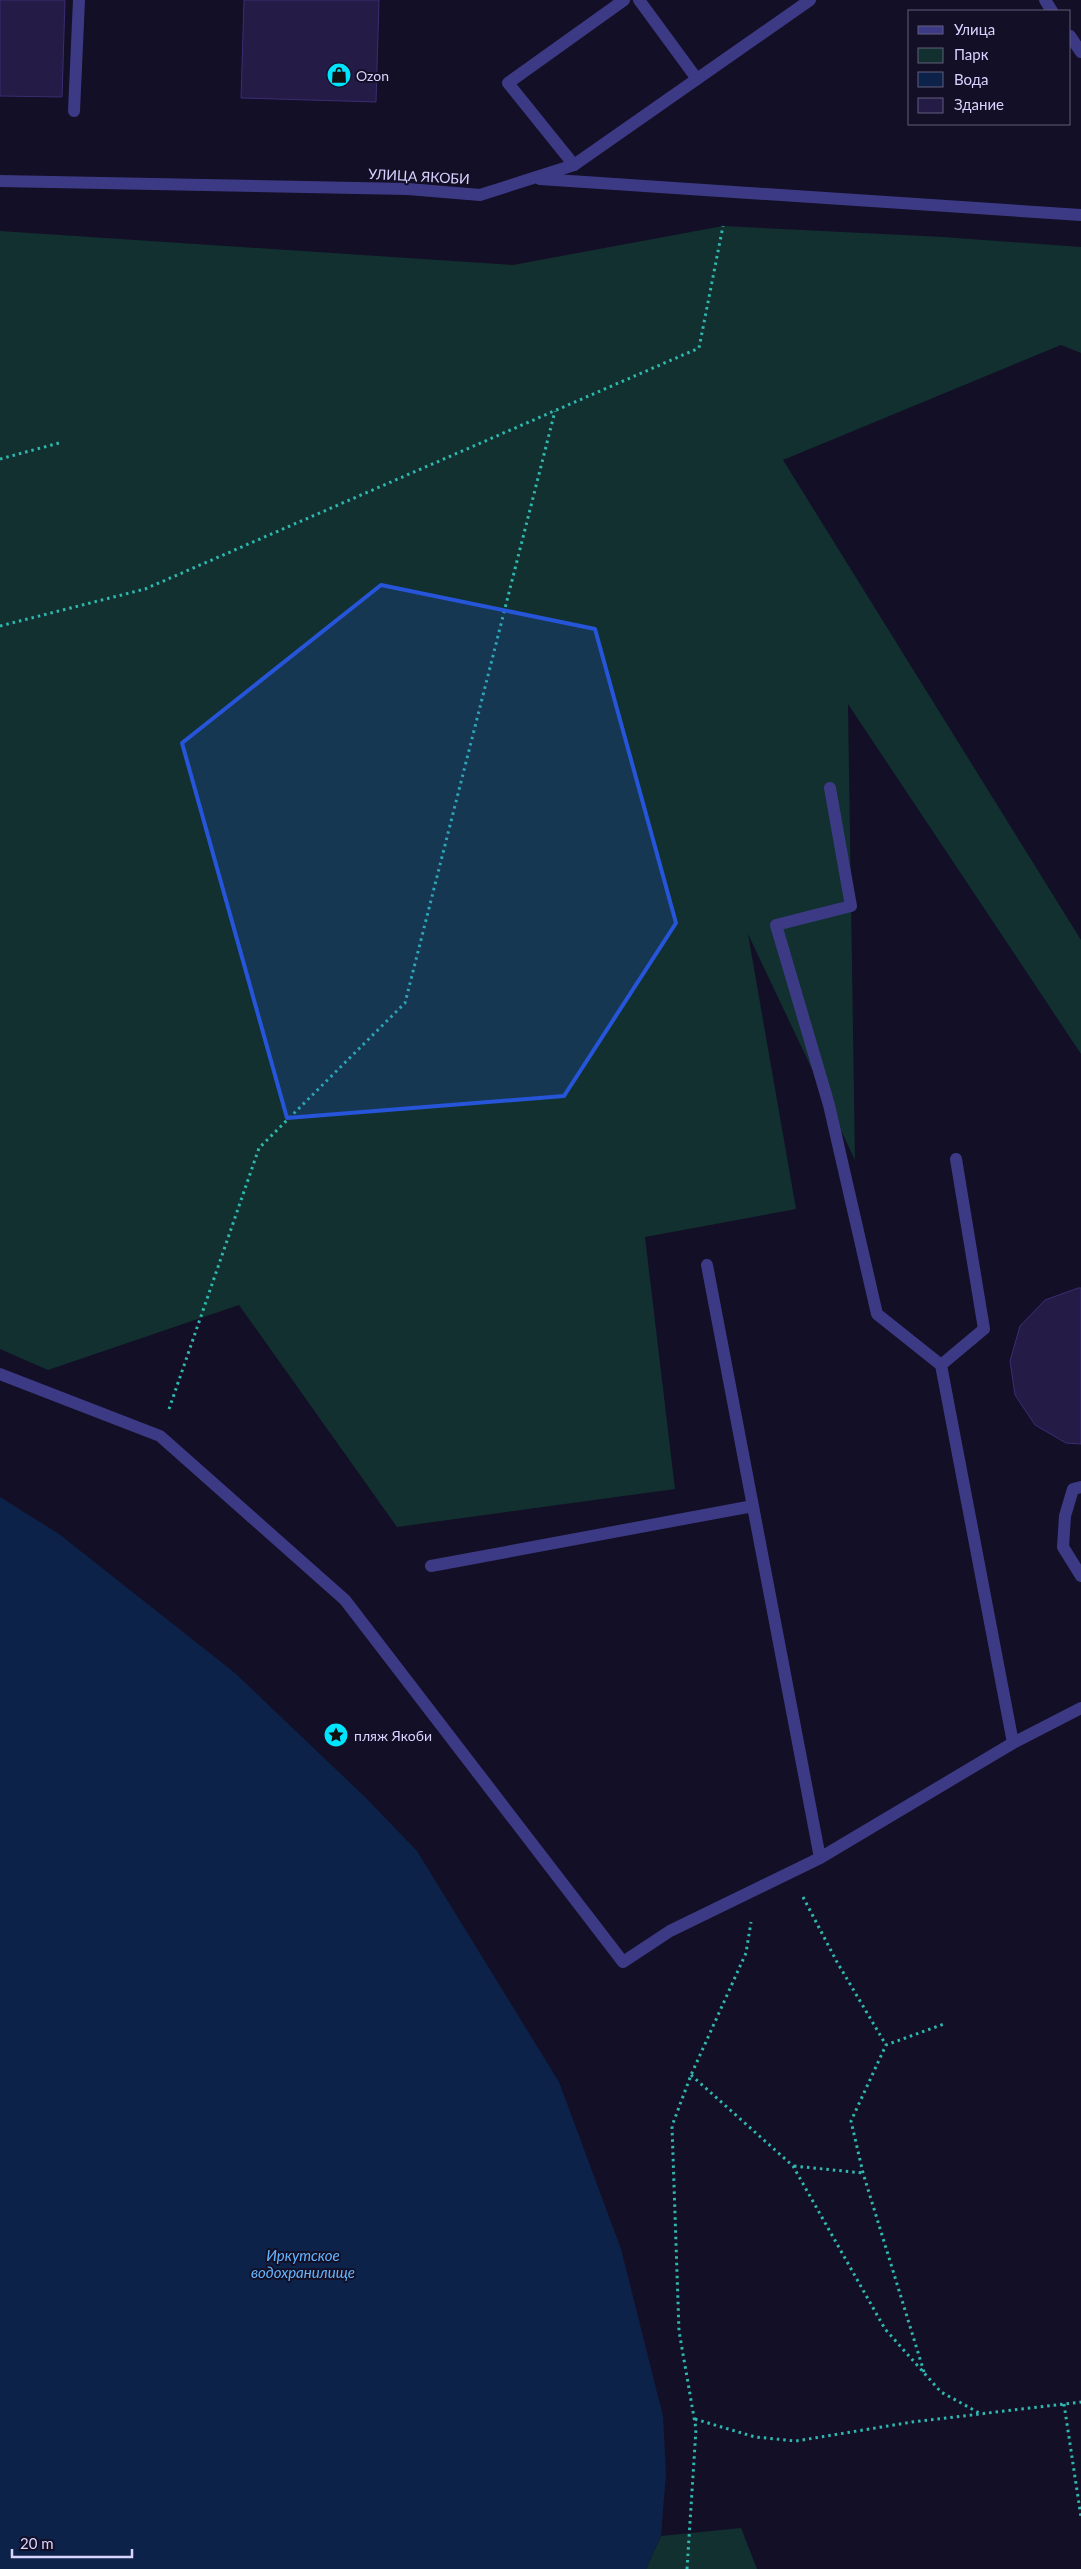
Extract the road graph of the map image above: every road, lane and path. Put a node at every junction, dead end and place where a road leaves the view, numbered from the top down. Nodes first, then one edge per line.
1 (79, 0) edge
2 (624, 0) edge
3 (639, 0) edge
4 (810, 0) edge
5 (1071, 37) edge
6 (1081, 52) edge
7 (697, 79) junction
8 (74, 111) dead end
9 (574, 165) junction
10 (531, 178) junction
11 (0, 181) edge
12 (1081, 215) edge
13 (723, 226) dead end
14 (555, 411) junction
15 (59, 443) dead end
16 (0, 460) edge
17 (0, 626) edge
18 (830, 788) dead end
19 (956, 1159) dead end
20 (707, 1265) dead end
21 (941, 1365) junction
22 (0, 1374) edge
23 (160, 1436) junction
24 (1081, 1487) edge
25 (753, 1506) junction
26 (431, 1566) dead end
27 (1081, 1576) edge
28 (1081, 1708) edge
29 (1013, 1743) junction
30 (820, 1858) junction
31 (790, 1873) junction
32 (756, 1888) junction
33 (944, 2024) dead end
34 (886, 2045) junction
35 (691, 2075) junction
36 (794, 2166) junction
37 (863, 2172) junction
38 (925, 2375) junction
39 (1081, 2402) edge
40 (1064, 2404) junction
41 (981, 2414) junction
42 (694, 2419) junction
43 (1081, 2518) edge
44 (687, 2569) edge

1 - 8 street
2 - 9 street
3 - 7 street
4 - 7 street, УЛИЦА ЯКОБИ
5 - 6 street
7 - 9 street, УЛИЦА ЯКОБИ
9 - 10 street, УЛИЦА ЯКОБИ
10 - 11 street, УЛИЦА ЯКОБИ
10 - 12 street
13 - 14 path
14 - 17 path
14 - 23 path
15 - 16 path
18 - 21 street
19 - 21 street
20 - 25 street
21 - 29 street
22 - 23 street
23 - 32 street
24 - 27 street
25 - 26 street
25 - 30 street
28 - 29 street
29 - 30 street
30 - 31 street
31 - 32 street
31 - 34 path
32 - 35 path
33 - 34 path
34 - 37 path
35 - 36 path
35 - 42 path
36 - 37 path
36 - 38 path
37 - 38 path
38 - 41 path
39 - 40 path
40 - 41 path
40 - 43 path
41 - 42 path
42 - 44 path

